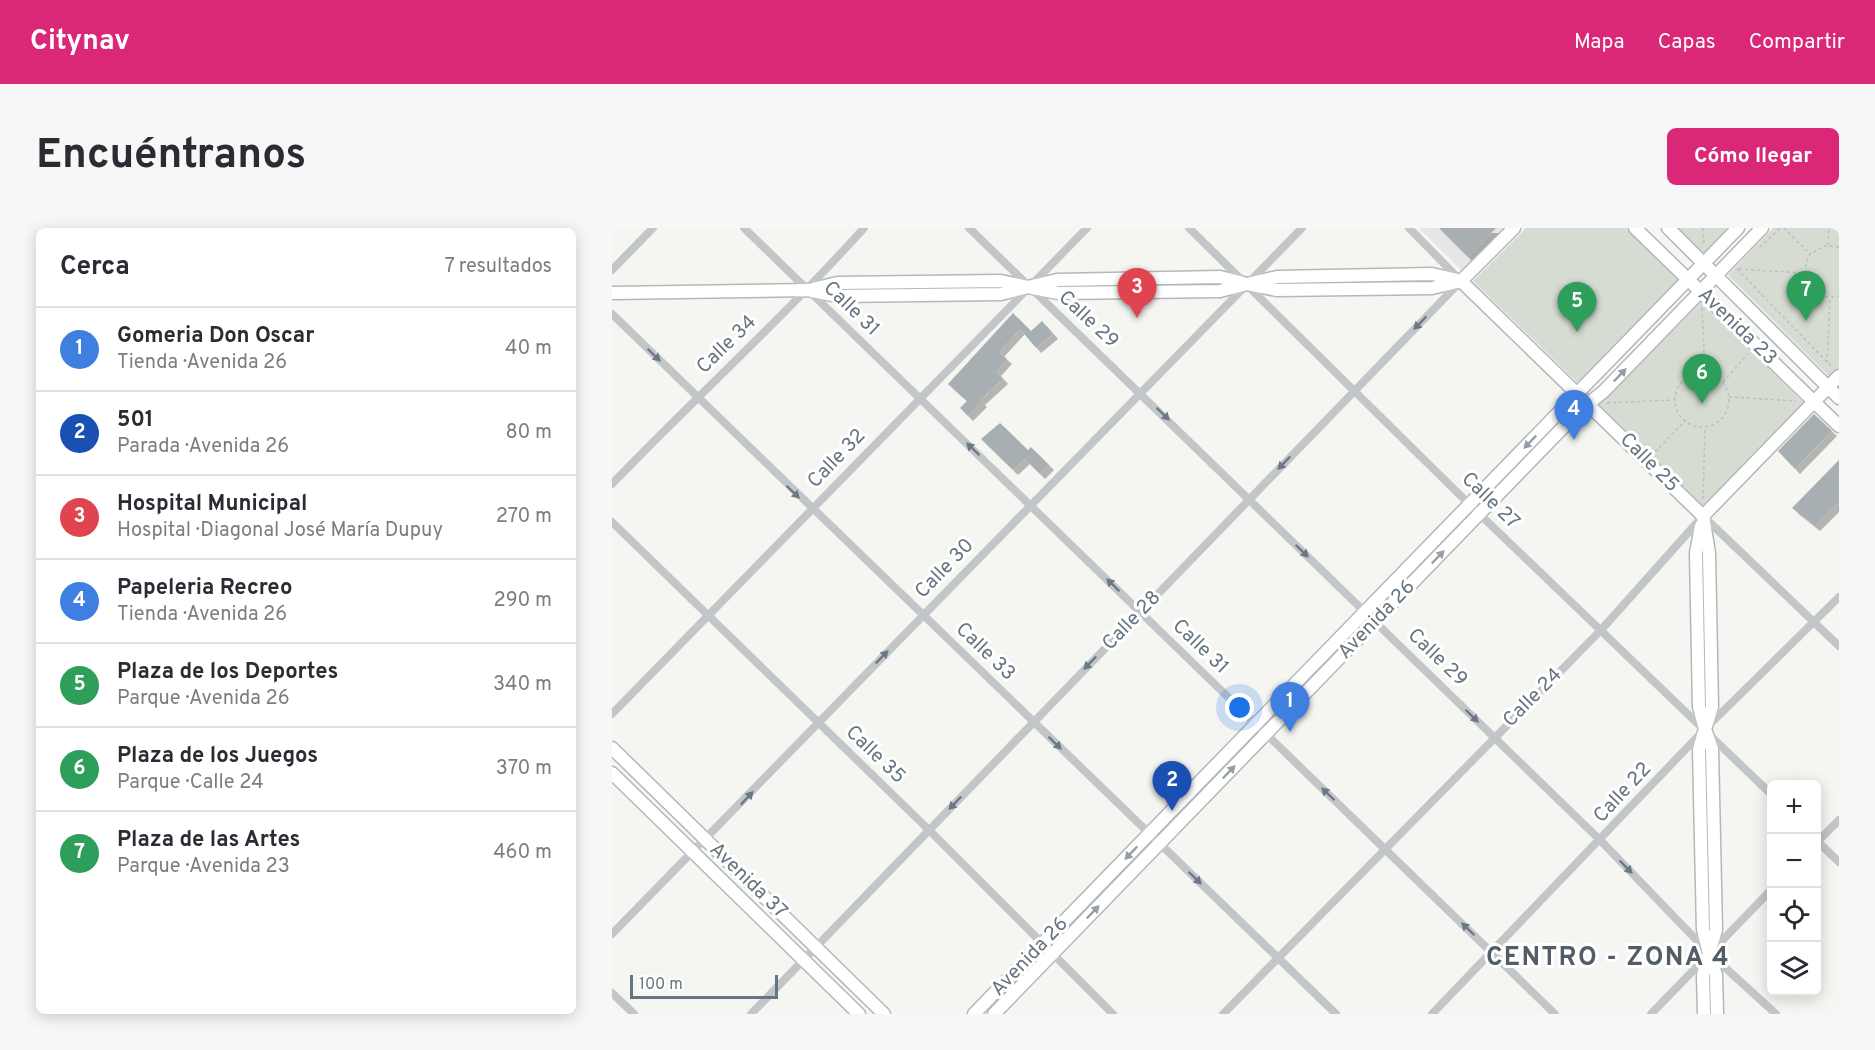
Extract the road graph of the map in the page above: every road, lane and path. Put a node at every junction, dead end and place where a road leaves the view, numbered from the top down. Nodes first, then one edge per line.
1 (653, 228) edge
2 (744, 228) edge
3 (864, 228) edge
4 (969, 228) edge
5 (1087, 228) edge
6 (1189, 228) edge
7 (1302, 228) edge
8 (1409, 228) edge
9 (1514, 228) edge
10 (1635, 228) edge
11 (1668, 228) edge
12 (1703, 228) edge
13 (1738, 228) edge
14 (1762, 228) edge
15 (1780, 228) edge
16 (1784, 228) edge
17 (1828, 228) edge
18 (1828, 246) junction
19 (1839, 247) edge
20 (1754, 252) dead end
21 (1810, 254) junction
22 (1746, 261) dead end
23 (1702, 265) junction
24 (1737, 269) junction
25 (612, 270) edge
26 (1804, 273) junction
27 (1717, 274) junction
28 (1688, 279) junction
29 (1461, 281) junction
30 (1247, 284) junction
31 (1028, 287) junction
32 (808, 290) junction
33 (1701, 292) junction
34 (612, 293) edge
35 (1839, 296) edge
36 (1830, 298) junction
37 (612, 314) edge
38 (1755, 345) junction
39 (1827, 363) junction
40 (1706, 373) junction
41 (1837, 373) edge
42 (1723, 382) junction
43 (1829, 388) junction
44 (1355, 390) junction
45 (1140, 392) junction
46 (1578, 392) junction
47 (696, 397) junction
48 (1728, 397) junction
49 (920, 398) junction
50 (1839, 398) edge
51 (1675, 400) junction
52 (1816, 402) junction
53 (1589, 404) junction
54 (1685, 420) junction
55 (1839, 426) edge
56 (1705, 428) junction
57 (1647, 460) junction
58 (612, 484) edge
59 (1249, 499) junction
60 (1469, 504) junction
61 (1030, 505) junction
62 (812, 509) junction
63 (1479, 514) junction
64 (1703, 516) junction
65 (612, 522) edge
66 (1839, 597) edge
67 (1140, 612) junction
68 (1365, 612) junction
69 (923, 615) junction
70 (708, 616) junction
71 (1375, 621) junction
72 (1814, 622) junction
73 (1600, 630) junction
74 (1839, 646) edge
75 (612, 714) edge
76 (818, 722) junction
77 (1034, 722) junction
78 (1256, 724) junction
79 (1705, 729) junction
80 (1266, 733) junction
81 (1494, 737) junction
82 (612, 748) edge
83 (612, 773) edge
84 (1767, 790) edge
85 (1839, 820) edge
86 (929, 830) junction
87 (1149, 834) junction
88 (1821, 837) edge
89 (706, 840) junction
90 (1601, 841) junction
91 (1159, 843) junction
92 (1821, 845) edge
93 (1385, 849) junction
94 (694, 853) junction
95 (1839, 862) edge
96 (1767, 894) edge
97 (612, 934) edge
98 (1041, 945) junction
99 (816, 948) junction
100 (1492, 953) junction
101 (1710, 953) junction
102 (1051, 954) junction
103 (1278, 958) junction
104 (804, 960) junction
105 (612, 993) edge
106 (634, 1014) edge
107 (751, 1014) edge
108 (859, 1014) edge
109 (884, 1014) edge
110 (974, 1014) edge
111 (994, 1014) edge
112 (1113, 1014) edge
113 (1223, 1014) edge
114 (1336, 1014) edge
115 (1432, 1014) edge
116 (1555, 1014) edge
117 (1652, 1014) edge
118 (1704, 1014) edge
119 (1717, 1014) edge
120 (1776, 1014) edge

1 - 25 street
2 - 32 street, Calle 31
3 - 32 street, Calle 34
4 - 31 street, Calle 29
5 - 31 street, Calle 32
6 - 30 street, Calle 27
7 - 30 street, Calle 30
8 - 29 street, Calle 25
9 - 29 main road, Calle 28
10 - 28 main road, Avenida 23
11 - 23 main road, Avenida 23
12 - 23 path
13 - 23 main road, Avenida 26
14 - 27 main road, Avenida 26
15 - 20 path
16 - 21 path
17 - 18 path
18 - 19 path
18 - 21 path
21 - 26 path
22 - 24 path
23 - 27 main road, Avenida 23
23 - 28 main road, Avenida 26
24 - 26 path
24 - 39 path
26 - 36 path
27 - 33 main road, Avenida 26
27 - 43 main road, Avenida 23
28 - 33 main road, Avenida 23
28 - 46 main road, Avenida 26
29 - 30 main road
29 -> 44 street, Calle 28
29 - 46 main road, Calle 25
30 - 31 main road
30 - 44 street, Calle 27
30 - 45 street, Calle 30
31 - 32 main road
31 - 45 street, Calle 29
31 - 49 street, Calle 32
32 - 34 main road
32 - 47 street, Calle 34
32 - 49 street, Calle 31
33 - 38 main road, Avenida 23
33 - 40 path
53 -> 33 main road, Avenida 26
35 - 36 path
36 - 39 path
37 -> 47 street, Calle 33
38 - 42 path
38 - 52 main road, Avenida 23
39 - 41 path
40 - 42 path
40 - 51 path
41 - 43 main road, Calle 24
42 - 48 path
43 - 50 main road, Avenida 23
43 - 52 main road, Calle 24
44 -> 59 street, Calle 28
44 - 60 street, Calle 27
45 -> 59 street, Calle 29
45 - 61 street, Calle 30
46 - 53 main road, Calle 25
46 -> 60 main road, Avenida 26
47 - 58 street, Calle 34
47 -> 62 street, Calle 33
48 - 52 path
48 - 56 path
61 -> 49 street, Calle 31
49 - 62 street, Calle 32
51 - 53 path
51 - 54 path
52 - 55 main road, Avenida 23
52 - 64 main road, Calle 24
53 - 57 main road, Calle 25
53 - 63 main road, Avenida 26
54 - 56 path
54 - 57 path
56 - 64 path
57 - 64 main road, Calle 25
59 - 67 street, Calle 28
59 -> 68 street, Calle 29
60 - 63 street, Calle 27
60 - 68 main road, Avenida 26
67 -> 61 street, Calle 31
61 - 69 street, Calle 30
62 - 69 street, Calle 33
62 - 70 street, Calle 32
71 -> 63 main road, Avenida 26
63 - 73 street, Calle 27
64 - 72 street, Calle 25
64 - 73 street, Calle 24
64 - 79 main road
65 - 70 street, Calle 35
66 - 72 street, Calle 22
67 -> 77 street, Calle 28
67 - 78 street, Calle 31
68 - 71 street, Calle 29
68 - 78 main road, Avenida 26
76 -> 69 street, Calle 30
69 - 77 street, Calle 33
70 - 75 street, Calle 32
70 - 76 street, Calle 35
71 - 80 main road, Avenida 26
71 -> 81 street, Calle 29
72 - 74 street, Calle 25
72 - 79 street, Calle 22
73 - 79 street, Calle 27
73 - 81 street, Calle 24
76 - 86 street, Calle 35
89 -> 76 street, Calle 30
77 -> 86 street, Calle 28
77 -> 87 street, Calle 33
78 - 80 street, Calle 31
78 - 87 main road, Avenida 26
79 - 84 street, Calle 27
79 - 90 street, Calle 22
79 - 101 main road
91 -> 80 main road, Avenida 26
93 -> 80 street, Calle 31
81 - 90 street, Calle 29
81 - 93 street, Calle 24
82 - 89 main road, Avenida 37
83 - 94 main road, Avenida 37
85 - 88 street
86 - 98 street, Calle 35
86 - 99 street, Calle 28
87 - 91 street, Calle 33
87 -> 98 main road, Avenida 26
89 - 94 street, Calle 30
89 - 99 main road, Avenida 37
90 - 100 street, Calle 22
90 -> 101 street, Calle 29
102 -> 91 main road, Avenida 26
91 -> 103 street, Calle 33
92 - 95 street
100 -> 93 street, Calle 31
93 - 103 street, Calle 24
94 - 97 street, Calle 30
94 - 104 main road, Avenida 37
96 - 101 street
98 - 102 street, Calle 35
98 - 110 main road, Avenida 26
99 - 104 street, Calle 28
99 - 109 main road, Avenida 37
100 - 115 street, Calle 22
100 - 116 street, Calle 31
101 - 117 street
101 - 118 main road
101 - 119 main road
101 - 120 street, Calle 29
102 - 111 main road, Avenida 26
102 - 112 street, Calle 35
103 - 113 street, Calle 24
103 - 114 street, Calle 33
104 - 107 street, Calle 28
104 - 108 main road, Avenida 37
105 - 106 street

